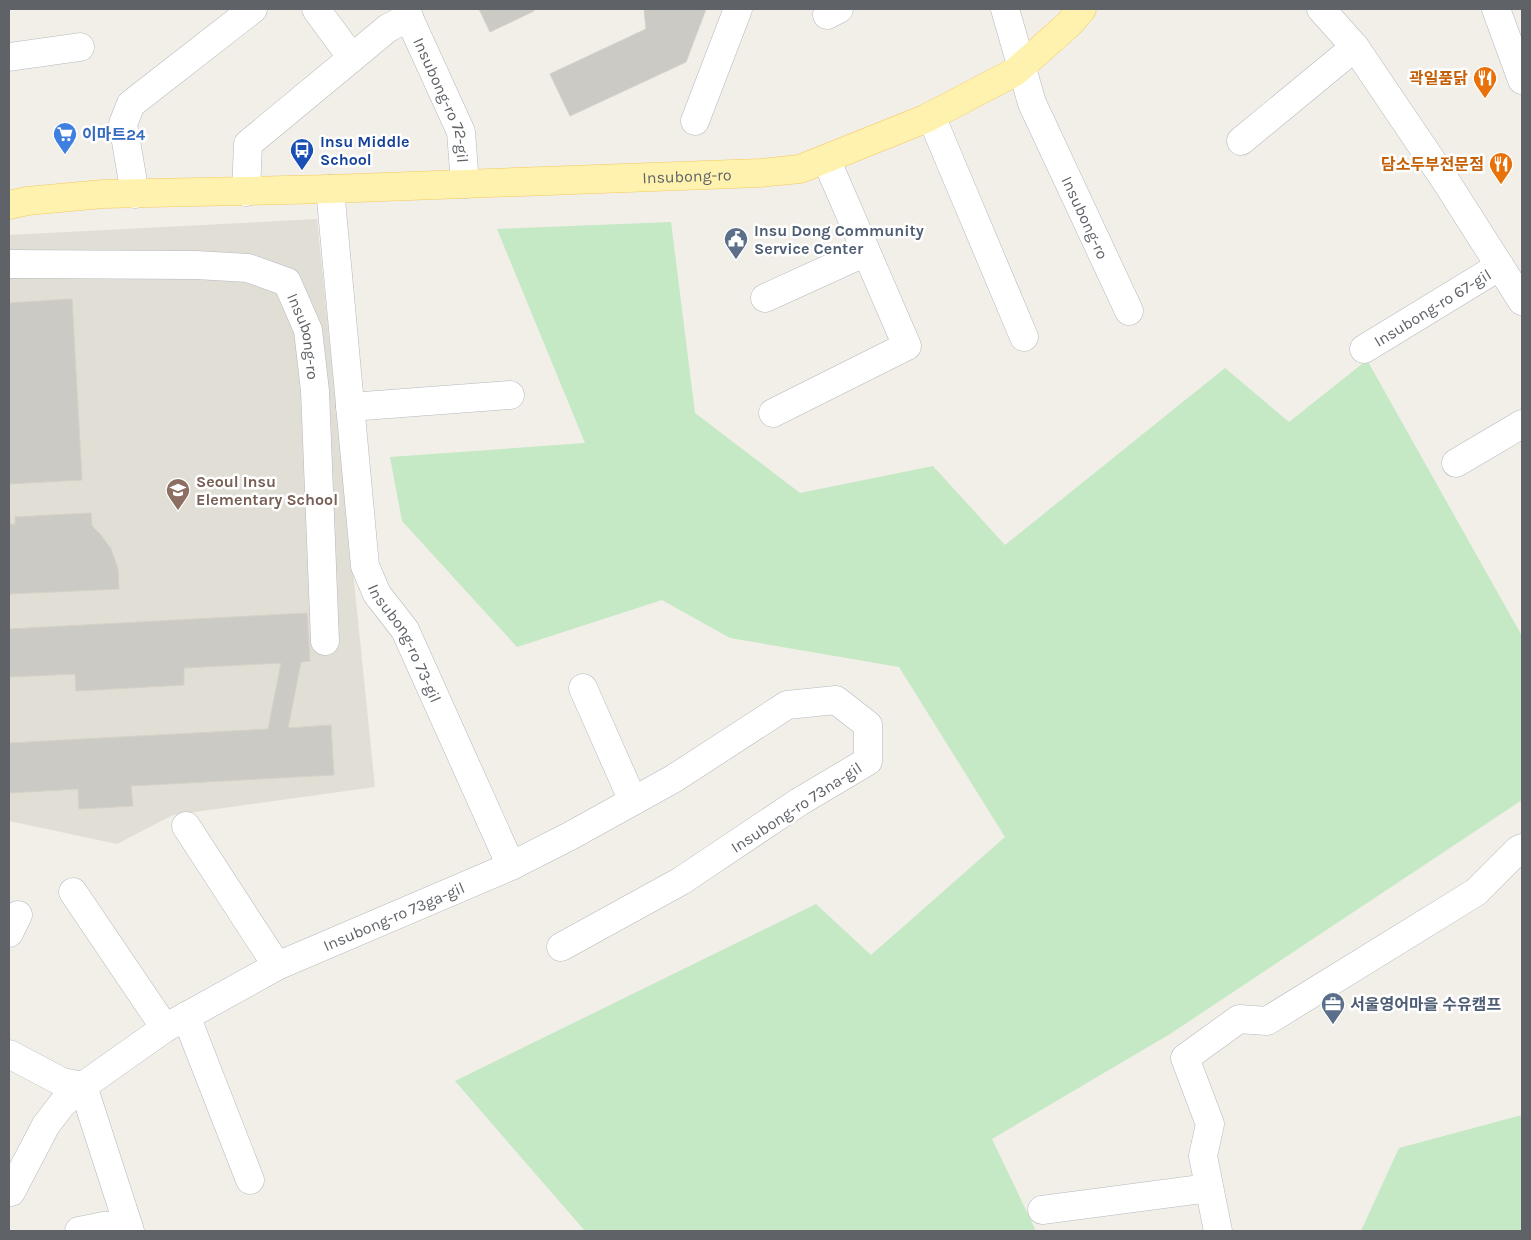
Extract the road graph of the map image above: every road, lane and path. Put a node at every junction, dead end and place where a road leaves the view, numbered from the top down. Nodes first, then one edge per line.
1 (253, 9) edge
2 (316, 9) edge
3 (738, 9) edge
4 (1005, 9) edge
5 (1082, 9) edge
6 (1321, 9) edge
7 (1349, 9) edge
8 (1496, 9) edge
9 (407, 13) edge
10 (80, 47) dead end
11 (1355, 47) junction
12 (9, 57) edge
13 (352, 58) junction
14 (1021, 66) junction
15 (1522, 80) edge
16 (931, 116) junction
17 (695, 120) dead end
18 (1241, 141) dead end
19 (826, 159) junction
20 (465, 184) junction
21 (330, 189) junction
22 (246, 192) junction
23 (135, 194) junction
24 (9, 205) edge
25 (866, 252) junction
26 (9, 264) edge
27 (1500, 266) junction
28 (765, 298) dead end
29 (1522, 301) edge
30 (1129, 311) dead end
31 (1024, 337) dead end
32 (1364, 349) dead end
33 (510, 395) dead end
34 (350, 407) junction
35 (773, 413) dead end
36 (1522, 424) edge
37 (1456, 463) dead end
38 (325, 641) dead end
39 (583, 688) dead end
40 (633, 801) junction
41 (186, 826) dead end
42 (1522, 848) edge
43 (511, 866) junction
44 (72, 892) dead end
45 (561, 947) dead end
46 (277, 966) junction
47 (175, 1022) junction
48 (9, 1054) edge
49 (83, 1086) junction
50 (250, 1180) dead end
51 (1209, 1188) junction
52 (11, 1192) dead end
53 (1042, 1210) dead end
54 (129, 1228) edge
55 (79, 1231) edge
56 (1218, 1231) edge

1 - 23 street
2 - 13 street
3 - 17 street
4 - 14 street
5 - 14 main road, Insubong-ro
6 - 11 street, Insubong-ro 67-gil
7 - 11 street
8 - 15 street
9 - 13 street, Insubong-ro 72-gil
9 - 20 street, Insubong-ro 72-gil
10 - 12 street
11 - 18 street
11 - 27 street, Insubong-ro 67-gil
13 - 22 street
14 - 16 main road, Insubong-ro
14 - 30 street, Insubong-ro
16 - 19 main road, Insubong-ro
16 - 31 street
19 - 20 main road, Insubong-ro
19 - 25 street
20 - 21 main road, Insubong-ro
21 - 22 main road, Insubong-ro
21 - 34 street, Insubong-ro 73-gil
22 - 23 main road, Insubong-ro
23 - 24 main road, Insubong-ro
25 - 28 street
25 - 35 street
26 - 38 street, Insubong-ro
27 - 29 street, Insubong-ro 67-gil
27 - 32 street, Insubong-ro 67-gil
33 - 34 street
34 - 43 street, Insubong-ro 73-gil
36 - 37 street
39 - 40 street
40 - 43 street, Insubong-ro 73na-gil
40 - 45 street, Insubong-ro 73na-gil
41 - 46 street
42 - 51 street
43 - 46 street, Insubong-ro 73ga-gil
44 - 47 street
46 - 47 street, Insubong-ro 73ga-gil
47 - 49 street, Insubong-ro 73ga-gil
47 - 50 street
48 - 49 street
49 - 52 street, Insubong-ro 73ga-gil
49 - 54 street
51 - 53 street
51 - 56 street
54 - 55 street

